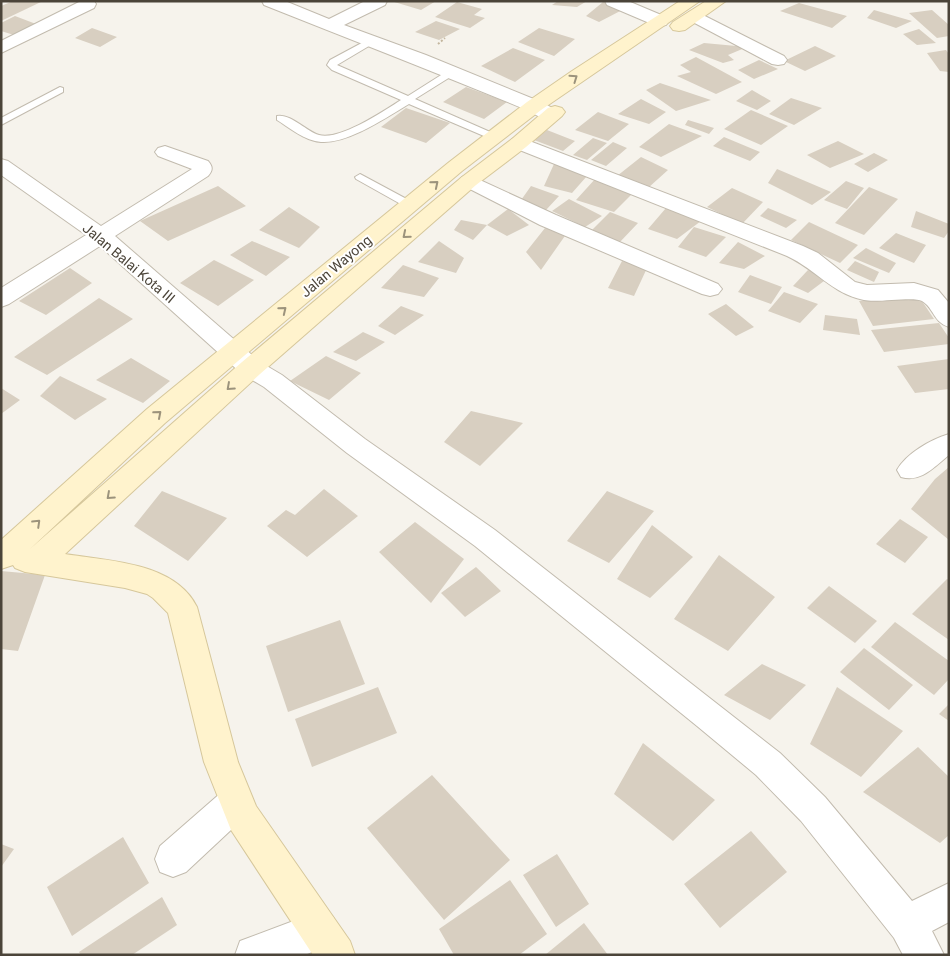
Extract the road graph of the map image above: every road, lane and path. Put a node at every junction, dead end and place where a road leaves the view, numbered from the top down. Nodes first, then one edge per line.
1 (270, 1) edge
2 (379, 1) edge
3 (613, 1) edge
4 (718, 1) edge
5 (88, 4) dead end
6 (694, 8) edge
7 (660, 21) junction
8 (330, 25) junction
9 (371, 41) junction
10 (1, 48) edge
11 (778, 60) dead end
12 (452, 72) junction
13 (60, 90) dead end
14 (406, 100) junction
15 (543, 110) junction
16 (280, 118) dead end
17 (1, 122) edge
18 (494, 137) junction
19 (519, 143) junction
20 (165, 152) dead end
21 (1, 165) edge
22 (360, 177) dead end
23 (469, 181) junction
24 (410, 205) junction
25 (100, 235) junction
26 (710, 289) dead end
27 (1, 299) edge
28 (949, 319) edge
29 (242, 360) junction
30 (949, 444) edge
31 (911, 470) dead end
32 (2, 557) edge
33 (37, 562) junction
34 (236, 803) junction
35 (173, 859) dead end
36 (949, 901) edge
37 (916, 940) edge
38 (328, 943) edge
39 (254, 955) edge

1 - 8 street
2 - 8 street
3 - 7 street
4 - 6 street, Jalan Wayong
5 - 10 street
6 - 7 street, Jalan Wayong
6 - 11 street
6 - 15 street, Jalan Wayong
15 -> 7 street, Jalan Wayong
8 - 9 street
9 - 12 street
9 - 14 lane
12 - 14 lane
12 - 15 street
13 - 17 lane
14 - 16 lane
14 - 18 lane
15 - 18 street, Jalan Wayong
15 - 19 street, Jalan Wayong
24 -> 18 street, Jalan Wayong
19 - 23 street, Jalan Wayong
19 - 28 street
20 - 25 street
21 - 25 street, Jalan Balai Kota III
22 - 24 lane
23 - 26 street
23 -> 29 street, Jalan Wayong
29 -> 24 street, Jalan Wayong
25 - 27 street
25 - 29 street, Jalan Balai Kota III
32 -> 29 street, Jalan Wayong
29 -> 33 street, Jalan Wayong
29 - 37 street, Jalan Balai Kota III
30 - 31 street
32 - 33 street
33 - 34 street
34 - 35 street
34 - 38 street
36 - 37 street
38 - 39 street

